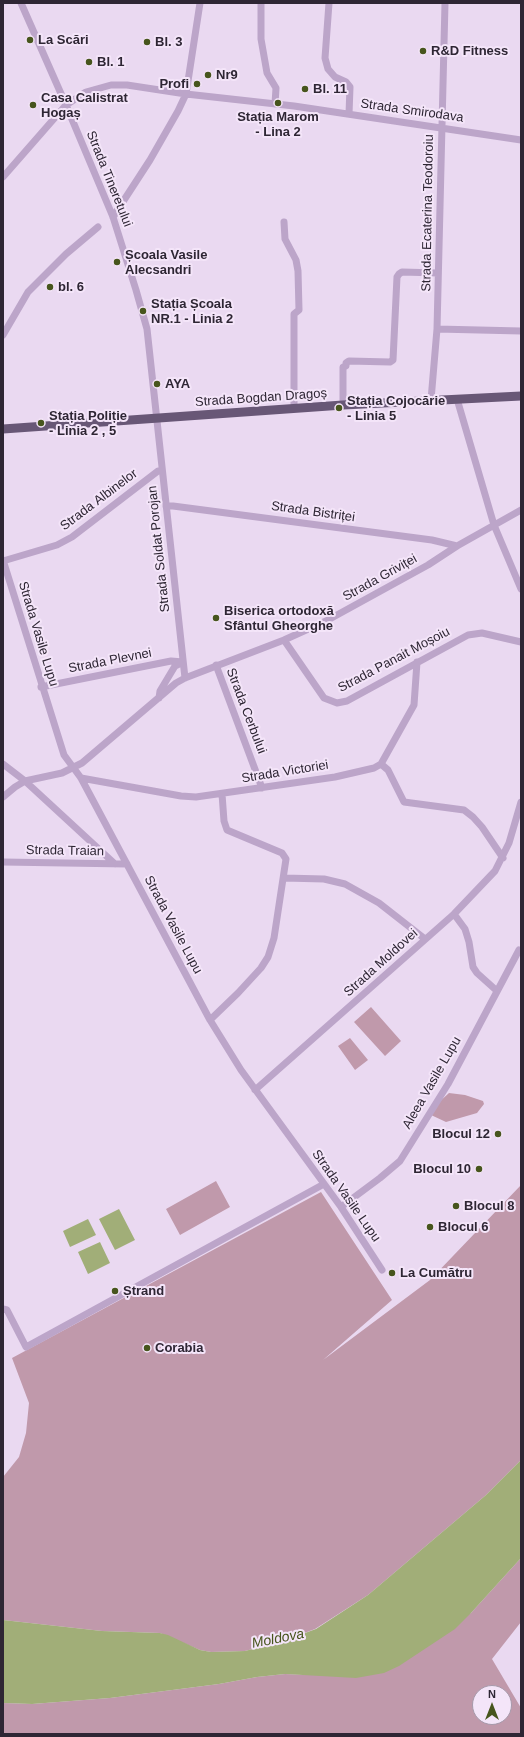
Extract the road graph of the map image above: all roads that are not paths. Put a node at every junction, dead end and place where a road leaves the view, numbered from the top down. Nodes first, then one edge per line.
1 (21, 3) edge
2 (200, 3) edge
3 (261, 3) edge
4 (329, 3) edge
5 (445, 3) edge
6 (186, 94) junction
7 (275, 104) junction
8 (66, 105) junction
9 (349, 114) junction
10 (442, 127) junction
11 (521, 140) edge
12 (3, 177) edge
13 (113, 217) junction
14 (284, 222) dead end
15 (98, 228) dead end
16 (438, 273) junction
17 (437, 329) junction
18 (521, 331) edge
19 (3, 335) edge
20 (521, 396) edge
21 (457, 399) junction
22 (432, 400) junction
23 (343, 405) junction
24 (294, 408) junction
25 (157, 418) junction
26 (3, 429) edge
27 (162, 471) junction
28 (166, 506) junction
29 (521, 510) edge
30 (494, 525) junction
31 (457, 546) junction
32 (3, 561) edge
33 (521, 589) edge
34 (284, 640) junction
35 (521, 642) edge
36 (183, 662) junction
37 (417, 662) junction
38 (216, 665) junction
39 (185, 678) junction
40 (42, 687) junction
41 (158, 698) junction
42 (3, 764) edge
43 (381, 764) junction
44 (73, 768) junction
45 (81, 778) junction
46 (25, 781) junction
47 (262, 788) junction
48 (222, 794) junction
49 (3, 797) edge
50 (521, 802) edge
51 (503, 858) junction
52 (3, 862) edge
53 (114, 864) junction
54 (127, 864) junction
55 (284, 878) junction
56 (454, 914) junction
57 (425, 939) junction
58 (519, 950) dead end
59 (497, 991) junction
60 (210, 1020) junction
61 (255, 1090) junction
62 (324, 1184) junction
63 (341, 1208) junction
64 (382, 1270) dead end
65 (3, 1308) edge

1 - 8 street, Strada Tineretului
2 - 6 street
3 - 7 street
4 - 9 street
5 - 10 street, Strada Ecaterina Teodoroiu
6 - 7 street, Strada Smirodava
6 - 8 street, Strada Smirodava
6 - 13 street
7 - 9 street, Strada Smirodava
8 - 12 street, Strada Smirodava
8 - 13 street, Strada Tineretului
9 - 10 street, Strada Smirodava
10 - 11 street, Strada Smirodava
10 - 16 street, Strada Ecaterina Teodoroiu
13 - 25 street, Strada Tineretului
14 - 24 street
15 - 19 street
16 - 17 street, Strada Ecaterina Teodoroiu
16 - 23 street
17 - 18 street
17 - 22 street, Strada Ecaterina Teodoroiu
20 - 21 main road, Strada Bogdan Dragoș
21 - 22 main road, Strada Bogdan Dragoș
21 - 30 street
22 - 23 main road, Strada Bogdan Dragoș
23 - 24 main road, Strada Bogdan Dragoș
24 - 25 main road, Strada Bogdan Dragoș
25 - 26 main road, Strada Bogdan Dragoș
25 - 27 street, Strada Soldat Porojan
27 - 28 street, Strada Soldat Porojan
27 - 32 street, Strada Albinelor
28 - 31 street, Strada Bistriței
28 - 36 street, Strada Soldat Porojan
29 - 30 street, Strada Griviței
30 - 31 street, Strada Griviței
30 - 33 street
31 - 34 street, Strada Griviței
32 - 40 street, Strada Vasile Lupu
34 - 37 street, Strada Panait Moșoiu
34 - 38 street, Strada Griviței
35 - 37 street, Strada Panait Moșoiu
36 - 39 street, Strada Soldat Porojan
36 - 40 street, Strada Plevnei
36 - 41 street, Strada Griviței
37 - 43 street
38 - 39 street, Strada Griviței
38 - 47 street, Strada Cerbului
39 - 41 street, Strada Griviței
40 - 44 street, Strada Vasile Lupu
41 - 44 street, Strada Griviței
42 - 46 street
43 - 47 street, Strada Victoriei
43 - 51 street
44 - 45 street, Strada Vasile Lupu
44 - 46 street, Strada Griviței
45 - 48 street, Strada Victoriei
45 - 54 street, Strada Vasile Lupu
46 - 49 street, Strada Griviței
46 - 53 street
47 - 48 street, Strada Victoriei
48 - 55 street
50 - 51 street, Strada Moldovei
51 - 56 street, Strada Moldovei
52 - 53 street, Strada Traian
53 - 54 street, Strada Traian
54 - 60 street, Strada Vasile Lupu
55 - 57 street
55 - 60 street
56 - 57 street, Strada Moldovei
56 - 59 street
57 - 61 street, Strada Moldovei
58 - 59 street, Aleea Vasile Lupu
59 - 63 street, Aleea Vasile Lupu
60 - 61 street, Strada Vasile Lupu
61 - 62 street, Strada Vasile Lupu
62 - 63 street, Strada Vasile Lupu
62 - 65 street
63 - 64 street, Strada Vasile Lupu

